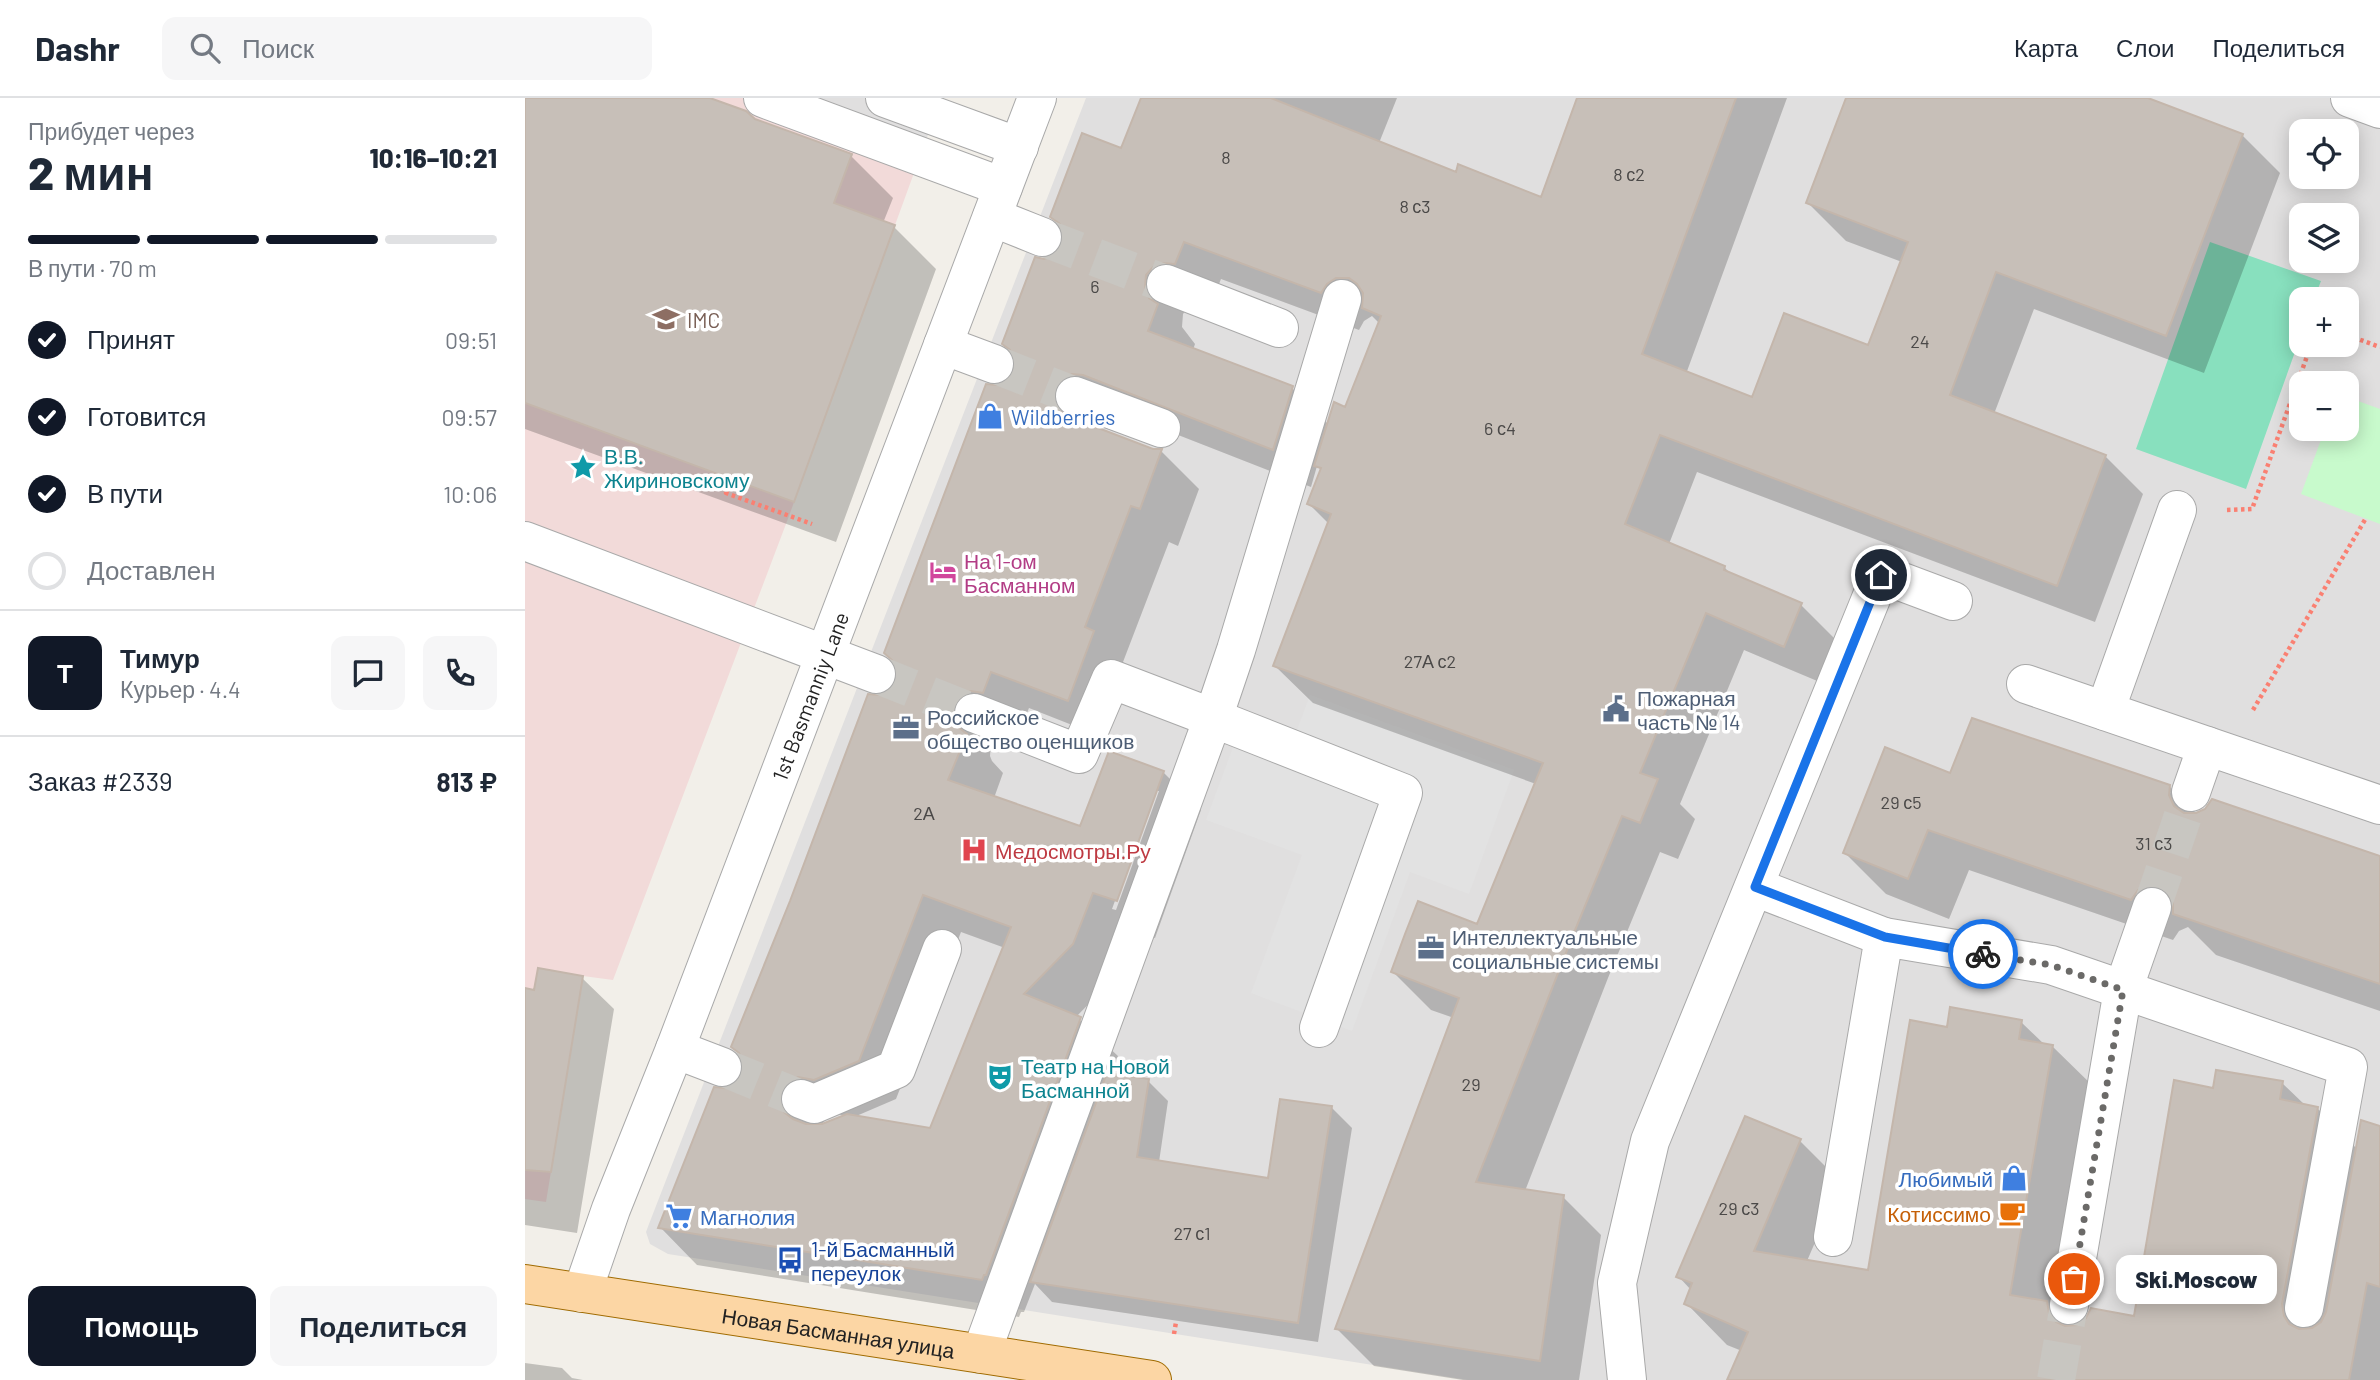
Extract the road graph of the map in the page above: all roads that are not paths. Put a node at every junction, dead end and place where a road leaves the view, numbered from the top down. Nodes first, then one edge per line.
1 (763, 98) edge
2 (884, 98) edge
3 (1037, 98) edge
4 (2350, 98) edge
5 (2380, 109) edge
6 (1019, 147) junction
7 (997, 202) junction
8 (1042, 237) tunnel mouth
9 (1166, 284) tunnel mouth
10 (1342, 299) dead end
11 (1279, 328) dead end
12 (943, 345) junction
13 (994, 364) tunnel mouth
14 (1075, 396) tunnel mouth
15 (1161, 428) dead end
16 (2177, 510) road end
17 (525, 541) edge
18 (1953, 601) dead end
19 (825, 654) junction
20 (876, 674) tunnel mouth
21 (2026, 684) dead end
22 (2105, 711) junction
23 (974, 713) tunnel mouth
24 (1213, 718) junction
25 (2217, 750) junction
26 (2191, 792) tunnel mouth
27 (2380, 805) edge
28 (1755, 887) junction
29 (2152, 907) tunnel mouth
30 (1885, 937) junction
31 (942, 949) dead end
32 (2123, 990) junction
33 (1319, 1028) dead end
34 (675, 1049) junction
35 (722, 1067) tunnel mouth
36 (801, 1099) tunnel mouth
37 (1833, 1237) dead end
38 (525, 1284) edge
39 (582, 1293) junction
40 (2069, 1305) tunnel mouth
41 (2304, 1308) dead end
42 (981, 1354) junction
43 (1089, 1375) edge
44 (1152, 1380) edge
45 (1627, 1380) edge

1 - 7 street
2 - 6 street
3 - 6 street, 1st Basmanniy Lane
4 - 5 street
6 - 7 street, 1st Basmanniy Lane
7 - 8 street
7 - 12 street, 1st Basmanniy Lane
9 - 11 street
10 - 24 street
12 - 13 street
12 - 19 street, 1st Basmanniy Lane
14 - 15 street
16 - 22 street
17 - 19 street
18 - 28 street
19 - 20 street
19 - 34 street, 1st Basmanniy Lane
21 - 22 street
22 - 25 street
23 - 24 street
24 - 33 street
24 - 42 street
25 - 26 street
25 - 27 street
28 - 30 street
28 - 45 street
29 - 32 street
30 - 32 street
30 - 37 street
31 - 36 street
32 - 40 street
32 - 41 street
34 - 35 street
34 - 39 street, 1st Basmanniy Lane
38 - 39 main road, Новая Басманная улица
39 - 42 main road, Новая Басманная улица
42 - 43 main road, Новая Басманная улица
43 - 44 main road, Новая Басманная улица

